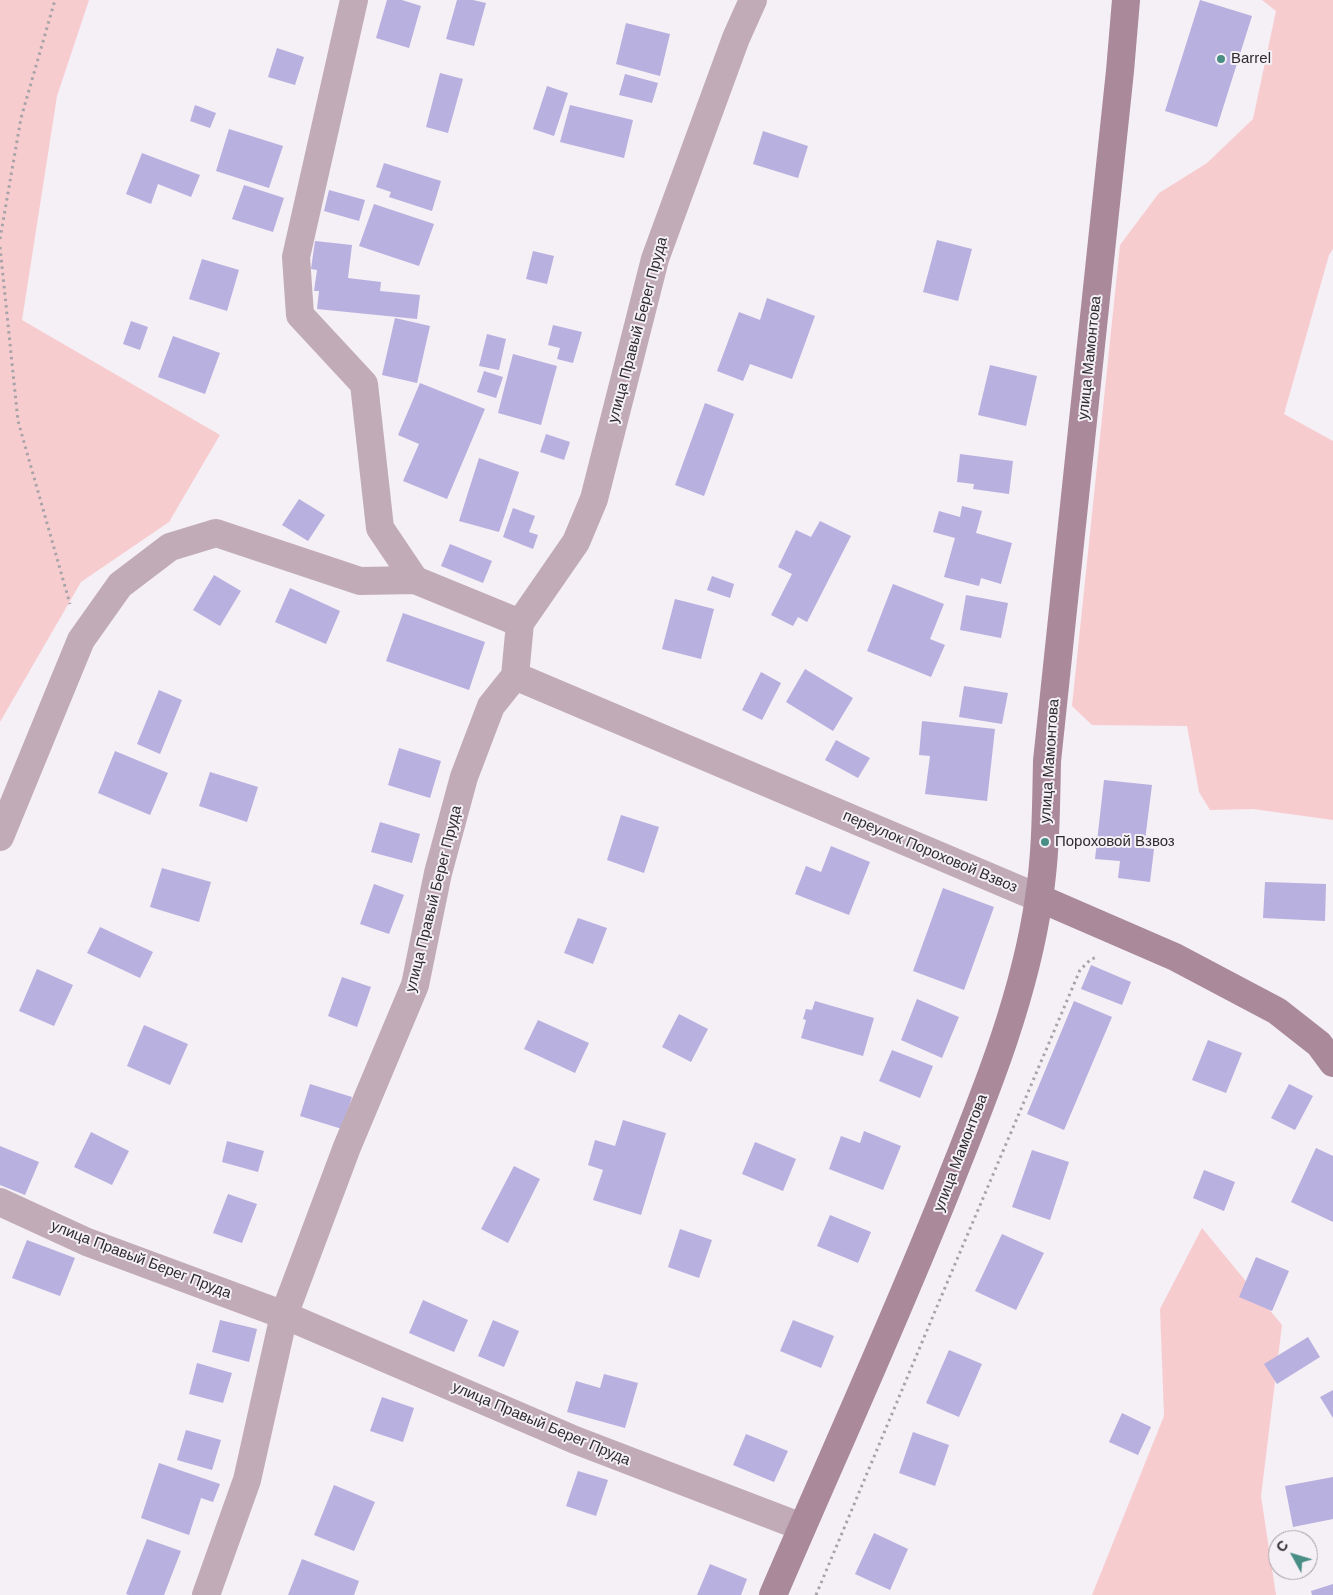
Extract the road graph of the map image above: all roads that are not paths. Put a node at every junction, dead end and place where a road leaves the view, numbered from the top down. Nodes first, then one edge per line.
1 (354, 0) edge
2 (753, 0) edge
3 (1126, 0) edge
4 (415, 580) junction
5 (520, 623) junction
6 (515, 676) junction
7 (0, 837) edge
8 (1039, 898) junction
9 (1328, 1048) edge
10 (0, 1202) edge
11 (284, 1315) junction
12 (802, 1527) junction
13 (206, 1595) edge
14 (773, 1595) edge

1 - 4 street
2 - 5 street, улица Правый Берег Пруда
3 - 8 main road, улица Мамонтова
4 - 5 street
4 - 7 street
5 - 6 street, улица Правый Берег Пруда
6 - 8 street, переулок Пороховой Взвоз
6 - 11 street, улица Правый Берег Пруда
8 - 9 main road, переулок Пороховой Взвоз
8 - 12 main road, улица Мамонтова
10 - 11 street, улица Правый Берег Пруда
11 - 12 street, улица Правый Берег Пруда
11 - 13 street, улица Правый Берег Пруда
12 - 14 main road, улица Мамонтова

